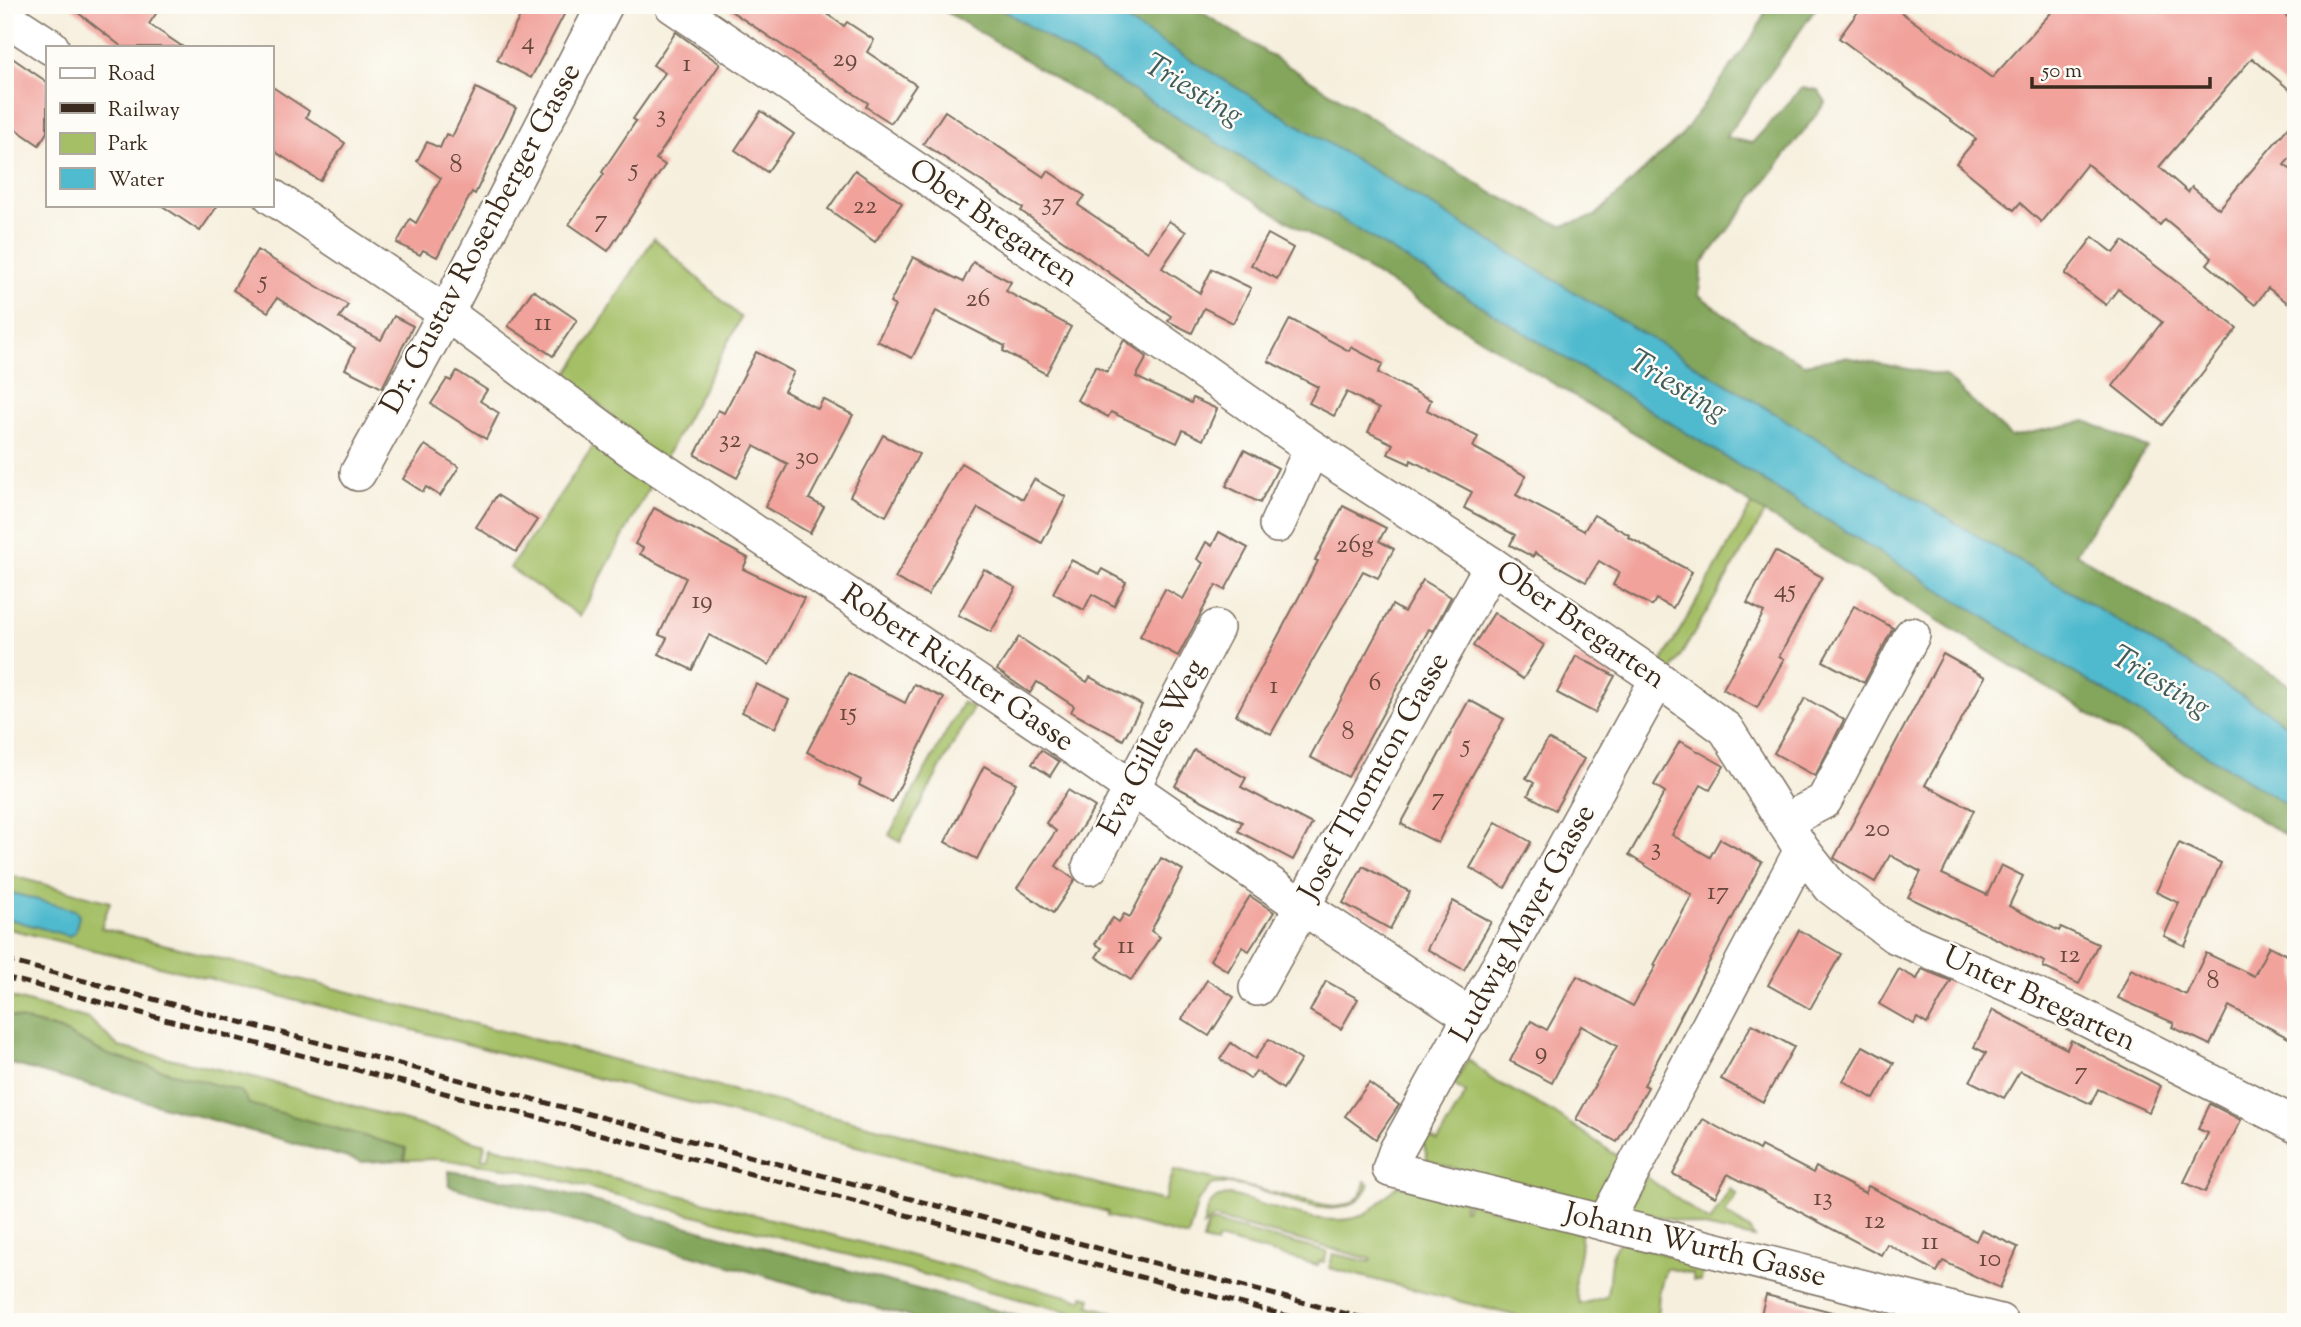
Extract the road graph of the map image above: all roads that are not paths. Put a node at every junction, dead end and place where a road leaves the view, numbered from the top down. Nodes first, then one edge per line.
1 (605, 5) edge
2 (672, 5) edge
3 (5, 17) edge
4 (49, 46) edge
5 (273, 197) edge
6 (446, 313) junction
7 (1312, 448) junction
8 (358, 473) dead end
9 (1277, 525) dead end
10 (1492, 565) junction
11 (1216, 628) dead end
12 (1912, 635) dead end
13 (1658, 679) junction
14 (1133, 788) junction
15 (1793, 836) junction
16 (1090, 867) dead end
17 (1303, 907) junction
18 (1257, 988) dead end
19 (1473, 1018) junction
20 (2296, 1125) edge
21 (1390, 1169) joint
22 (1605, 1223) junction
23 (2000, 1322) edge

1 - 6 street, Dr. Gustav Rosenberger Gasse
2 - 7 street, Ober Bregarten
3 - 4 street
5 - 6 street, Robert Richter Gasse
6 - 8 street, Dr. Gustav Rosenberger Gasse
6 - 14 street, Robert Richter Gasse
7 - 9 street
7 - 10 street, Ober Bregarten
10 - 13 street, Ober Bregarten
10 - 17 street, Josef Thornton Gasse
11 - 14 street, Eva Gilles Weg
12 - 15 street
13 - 15 street, Ober Bregarten
13 - 19 street, Ludwig Mayer Gasse
14 - 16 street, Eva Gilles Weg
14 - 17 street, Robert Richter Gasse
15 - 20 street, Unter Bregarten
15 - 22 street
17 - 18 street, Josef Thornton Gasse
17 - 19 street, Robert Richter Gasse
19 - 21 street, Ludwig Mayer Gasse
21 - 22 street, Johann Wurth Gasse
22 - 23 street, Johann Wurth Gasse

